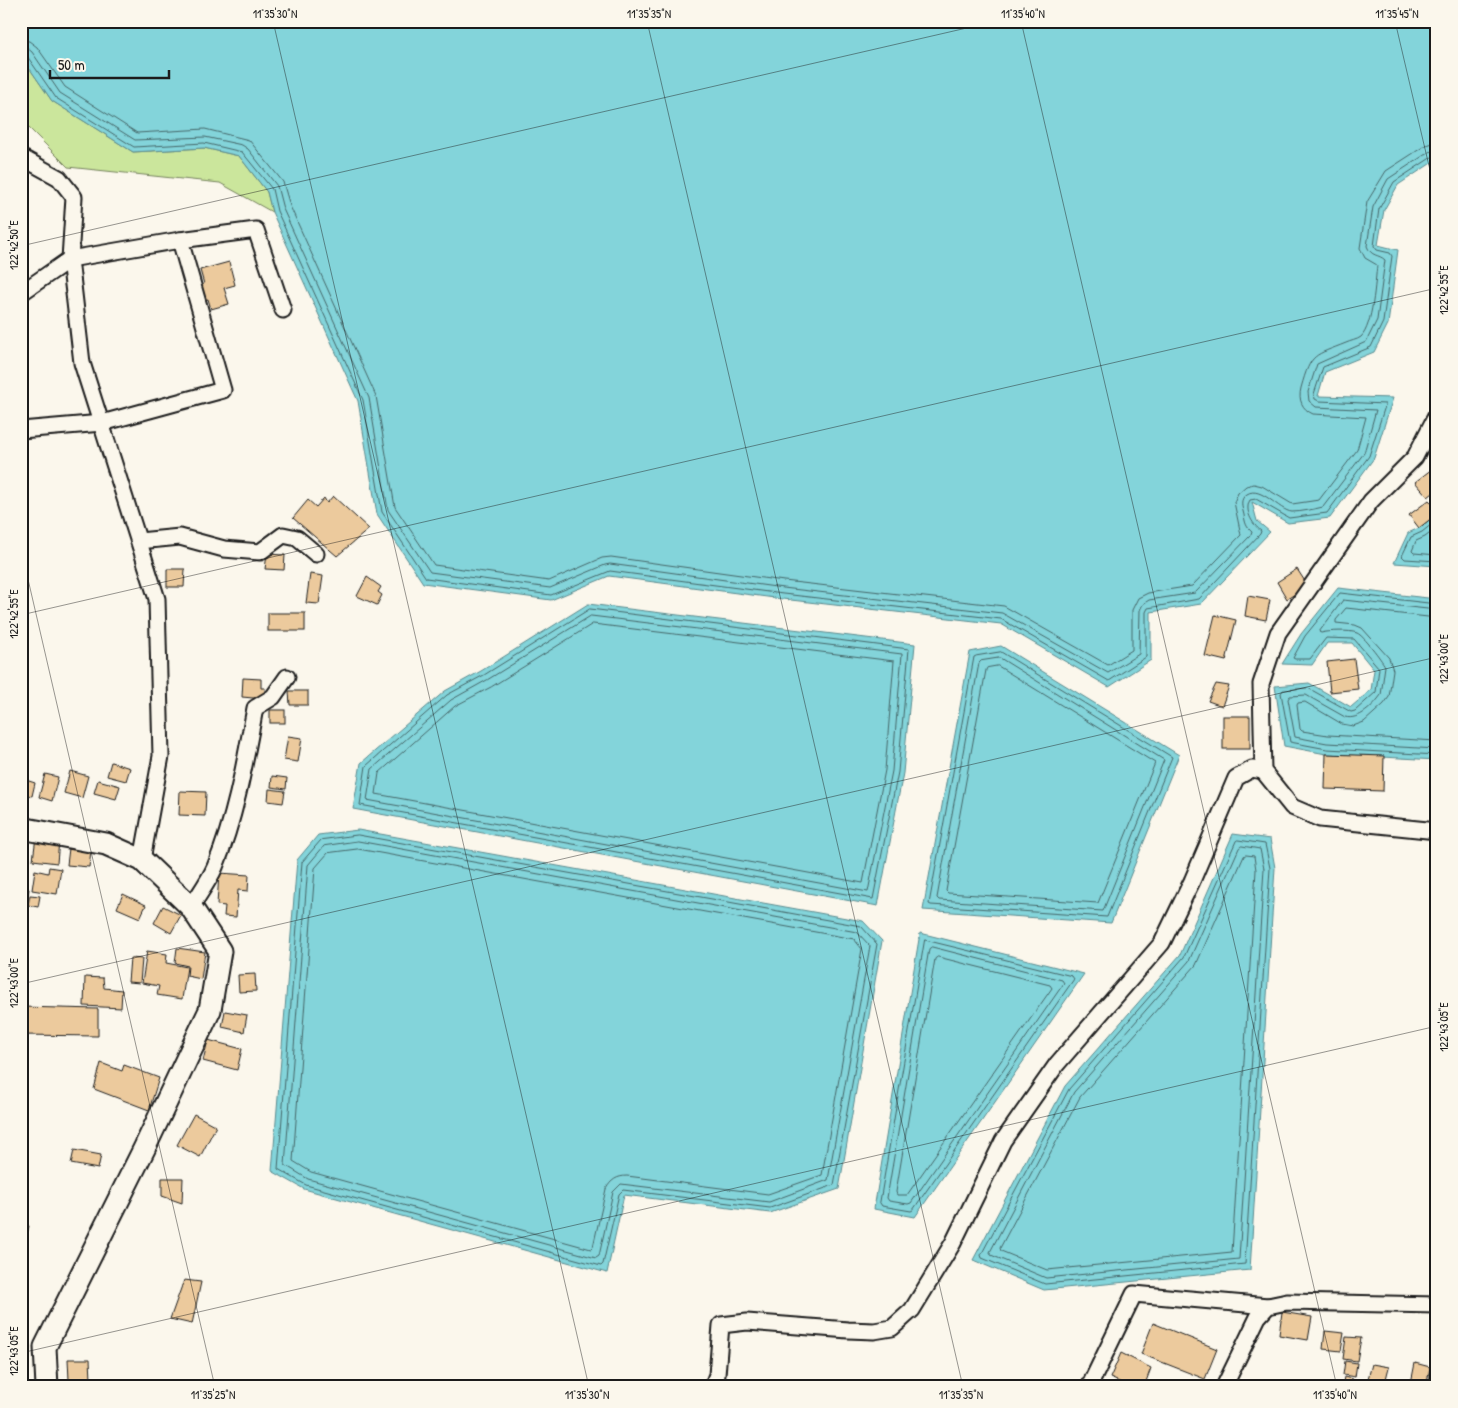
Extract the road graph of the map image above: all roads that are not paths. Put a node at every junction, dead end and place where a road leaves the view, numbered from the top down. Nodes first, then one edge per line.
1 (21, 157) edge
2 (180, 240) junction
3 (70, 259) junction
4 (21, 294) edge
5 (283, 310) dead end
6 (1436, 416) edge
7 (102, 423) junction
8 (21, 430) edge
9 (139, 541) junction
10 (316, 554) dead end
11 (287, 677) dead end
12 (1263, 771) junction
13 (21, 828) edge
14 (1437, 832) edge
15 (142, 860) junction
16 (191, 907) junction
17 (1437, 1305) edge
18 (1268, 1306) junction
19 (47, 1387) edge
20 (712, 1387) edge
21 (1090, 1387) edge
22 (1224, 1387) edge

1 - 3 street
2 - 3 street
2 - 5 street
2 - 7 street
3 - 4 street
3 - 7 street
6 - 12 street
7 - 8 street
7 - 9 street
9 - 10 street
9 - 15 street
11 - 16 street
12 - 14 street
12 - 20 street
13 - 15 street
15 - 16 street
16 - 19 street
17 - 18 street
18 - 21 street
18 - 22 street

